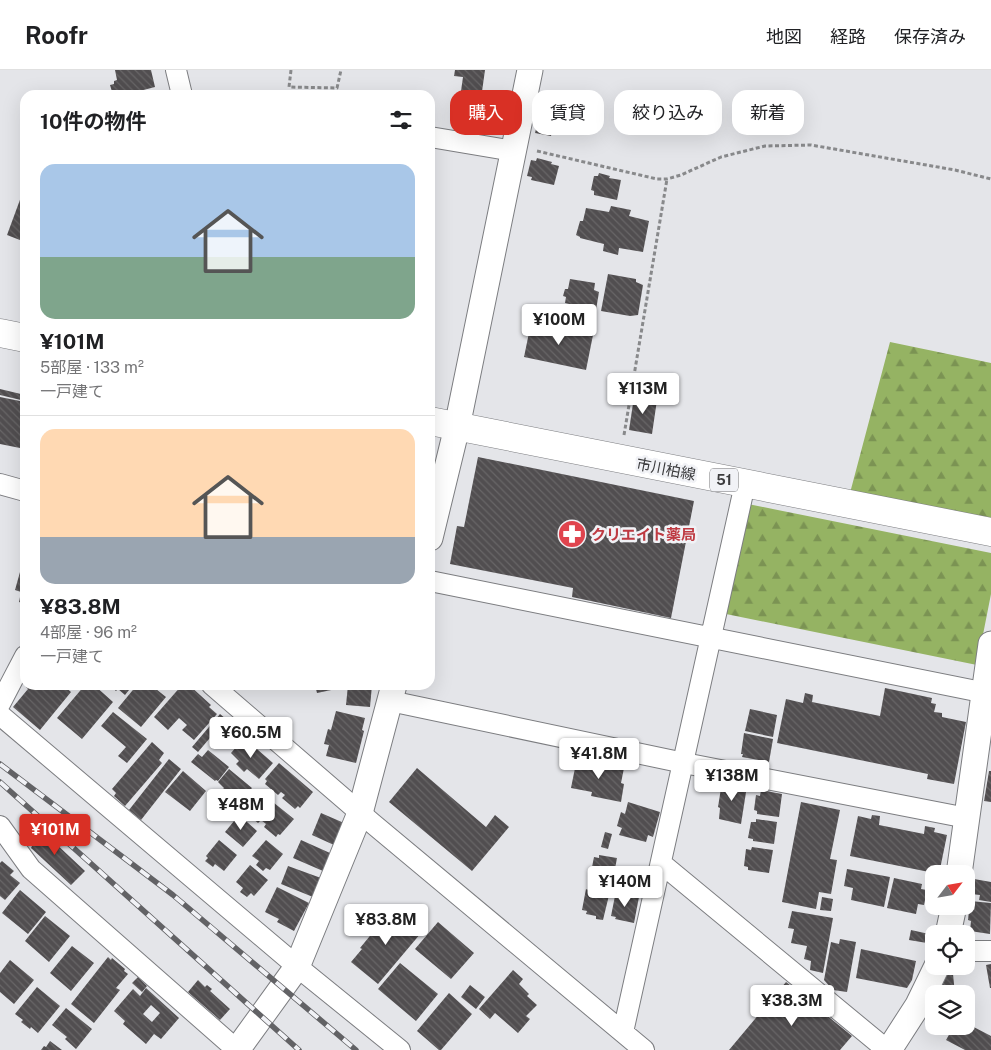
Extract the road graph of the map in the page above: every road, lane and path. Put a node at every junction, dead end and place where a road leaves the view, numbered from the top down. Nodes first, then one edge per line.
1 (176, 70) edge
2 (291, 70) edge
3 (341, 70) edge
4 (530, 70) edge
5 (181, 90) edge
6 (435, 137) edge
7 (514, 149) junction
8 (667, 179) junction
9 (991, 179) edge
10 (0, 333) edge
11 (20, 337) edge
12 (435, 422) edge
13 (457, 427) junction
14 (620, 460) junction
15 (0, 484) edge
16 (745, 484) junction
17 (20, 490) edge
18 (435, 517) edge
19 (991, 532) edge
20 (435, 582) edge
21 (712, 638) junction
22 (991, 644) edge
23 (20, 666) edge
24 (218, 690) edge
25 (392, 693) edge
26 (988, 693) edge
27 (0, 704) edge
28 (0, 715) edge
29 (684, 763) junction
30 (360, 813) junction
31 (967, 818) junction
32 (0, 826) edge
33 (662, 864) junction
34 (959, 865) edge
35 (975, 951) edge
36 (991, 951) edge
37 (297, 967) junction
38 (932, 975) edge
39 (623, 1032) junction
40 (237, 1050) edge
41 (400, 1050) edge
42 (644, 1050) edge
43 (888, 1050) edge

1 - 5 street
2 - 3 path
4 - 7 street
6 - 7 street
7 - 8 path
7 - 13 street
8 - 9 path
8 - 14 path
10 - 11 main road
12 - 13 main road, 市川柏線 / 51
13 - 14 main road, 市川柏線 / 51
13 - 18 street
14 - 16 main road, 市川柏線 / 51
15 - 17 street
16 - 19 main road, 市川柏線 / 51
16 - 21 street
20 - 21 street
21 - 26 street
21 - 29 street
22 - 26 street
23 - 27 street
24 - 30 street
25 - 29 street
25 - 30 street
26 - 31 street
28 - 37 street
29 - 31 street
29 - 33 street
30 - 37 street
30 - 39 street
31 - 34 street
32 - 40 street
33 - 39 street
33 - 43 street
35 - 36 street
37 - 40 street
37 - 41 street
38 - 43 street
39 - 42 street

